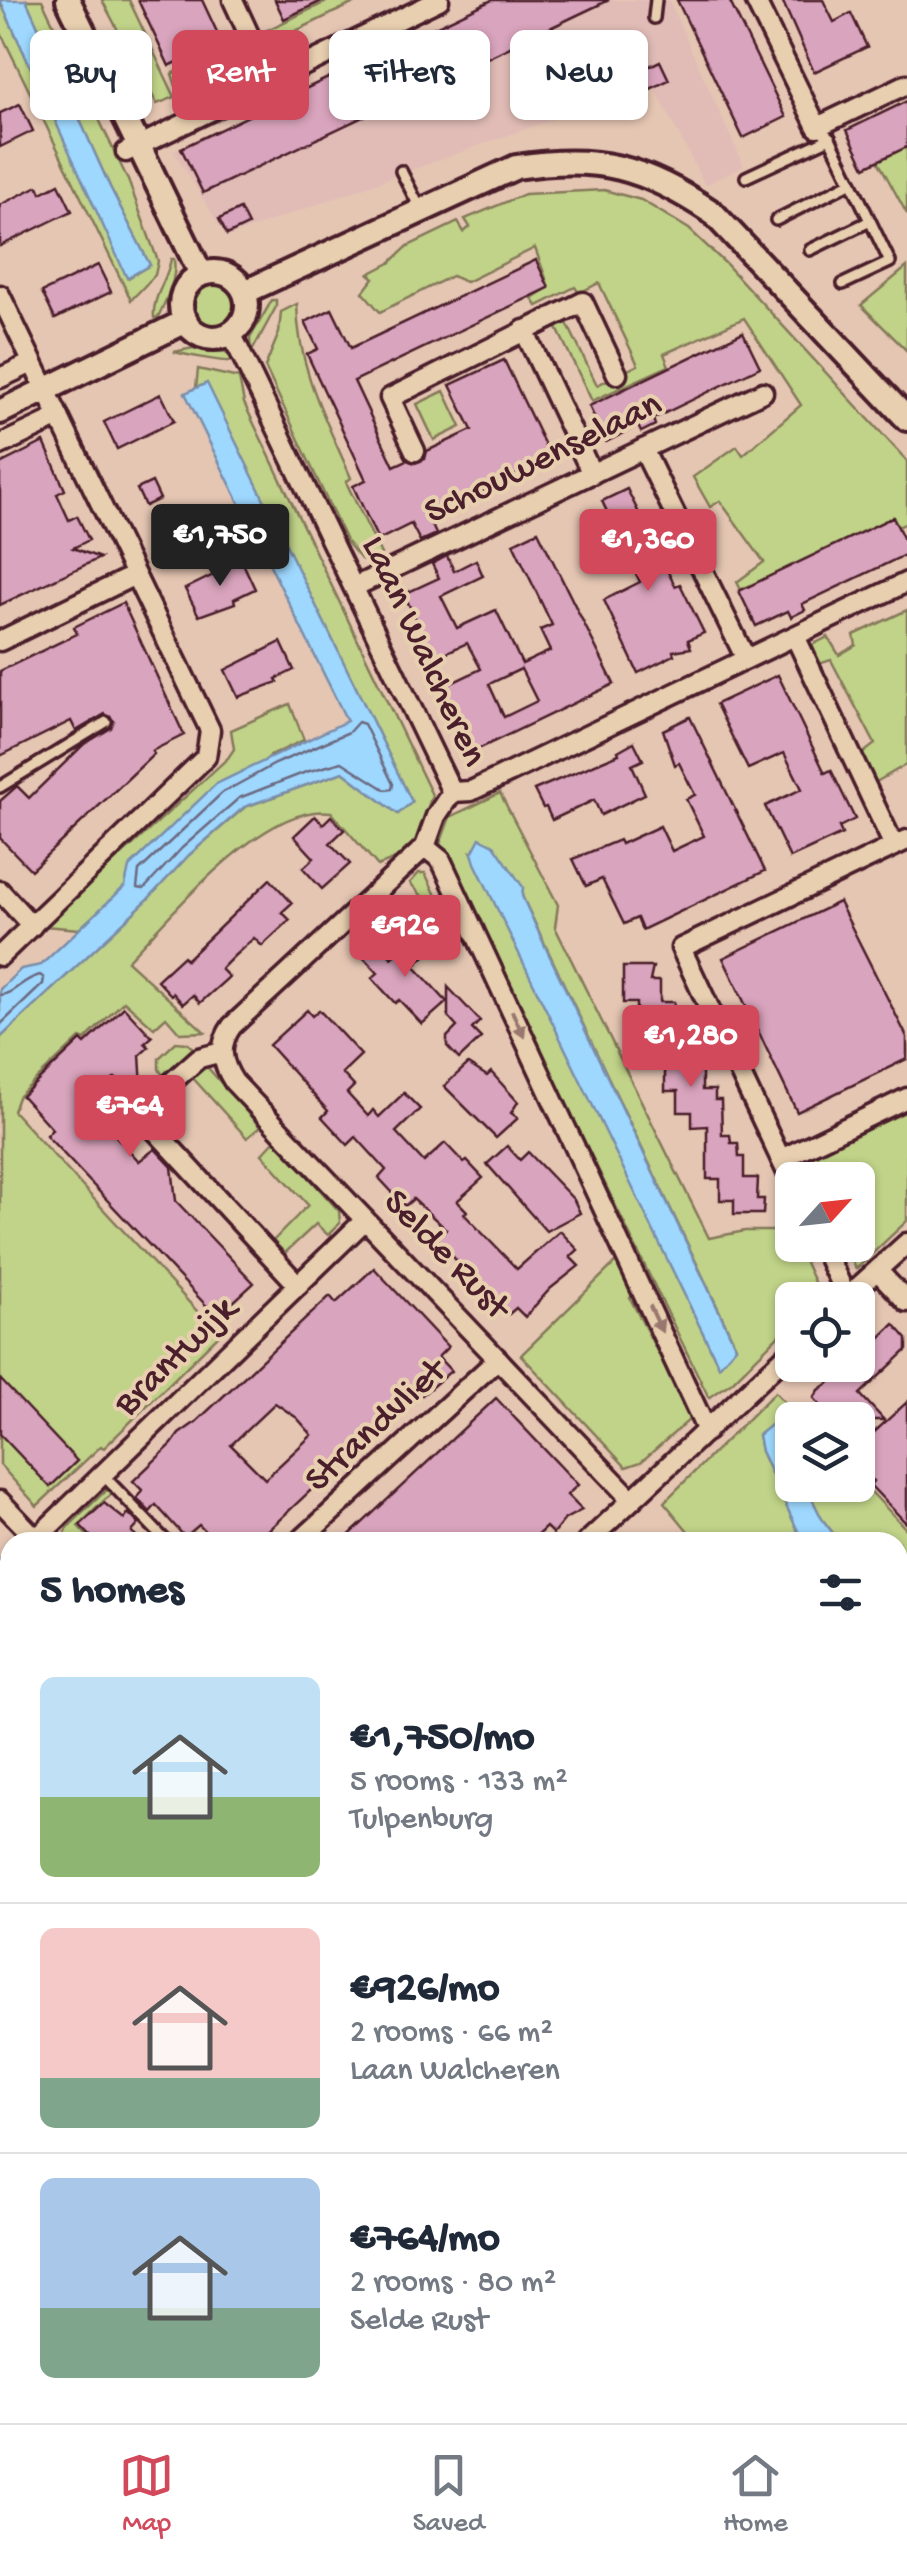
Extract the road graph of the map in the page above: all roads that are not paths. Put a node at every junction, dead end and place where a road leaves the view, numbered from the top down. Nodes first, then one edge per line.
1 (68, 0) edge
2 (233, 0) edge
3 (439, 0) edge
4 (656, 0) edge
5 (756, 0) edge
6 (654, 18) dead end
7 (247, 30) edge
8 (309, 62) edge
9 (907, 84) edge
10 (190, 120) edge
11 (824, 133) junction
12 (132, 149) junction
13 (401, 171) dead end
14 (746, 177) dead end
15 (852, 182) junction
16 (421, 210) junction
17 (776, 220) dead end
18 (870, 220) junction
19 (810, 250) dead end
20 (201, 274) junction
21 (843, 284) dead end
22 (245, 292) junction
23 (0, 295) edge
24 (186, 321) junction
25 (524, 330) junction
26 (231, 333) junction
27 (32, 362) junction
28 (617, 374) dead end
29 (0, 378) edge
30 (46, 389) junction
31 (762, 392) dead end
32 (0, 412) edge
33 (59, 416) junction
34 (907, 420) edge
35 (0, 446) edge
36 (643, 449) junction
37 (416, 451) dead end
38 (592, 474) junction
39 (135, 575) junction
40 (907, 582) edge
41 (354, 587) junction
42 (794, 636) junction
43 (0, 641) edge
44 (746, 659) junction
45 (106, 722) dead end
46 (0, 787) edge
47 (452, 792) junction
48 (901, 843) edge
49 (425, 847) junction
50 (0, 891) edge
51 (32, 926) junction
52 (0, 956) edge
53 (222, 1052) junction
54 (907, 1098) edge
55 (781, 1159) junction
56 (782, 1162) edge
57 (366, 1220) junction
58 (907, 1243) edge
59 (878, 1270) junction
60 (865, 1282) edge
61 (298, 1285) junction
62 (907, 1302) edge
63 (498, 1359) junction
64 (775, 1366) edge
65 (708, 1430) junction
66 (103, 1475) junction
67 (632, 1500) junction
68 (0, 1501) edge
69 (27, 1532) edge
70 (46, 1532) edge
71 (157, 1532) edge
72 (310, 1532) edge
73 (598, 1532) edge

1 - 12 street
2 - 7 street
3 - 8 street
4 - 6 lane
5 - 11 street
9 - 11 street
10 - 12 street
11 - 14 lane
11 - 15 lane
12 - 20 street
13 - 16 lane
15 - 17 lane
15 - 18 lane
16 - 22 street
16 - 34 street
18 - 19 lane
18 - 21 lane
20 - 22 street
20 - 24 street
22 - 26 street
23 - 27 street
24 - 26 street
24 - 30 street
25 - 28 street
25 - 37 street
25 - 38 street
26 - 41 street, Laan Walcheren
27 - 29 street
27 - 30 street
30 - 32 street
30 - 33 street
31 - 36 street, Schouwenselaan
33 - 35 street
33 - 39 street
36 - 38 street, Schouwenselaan
36 - 44 street
38 - 41 street, Schouwenselaan
39 - 43 street
39 - 51 street
40 - 42 street
41 - 47 street, Laan Walcheren
42 - 44 street
42 - 48 street
44 - 47 street
45 - 46 lane
47 - 49 street, Laan Walcheren
48 - 55 street
49 - 53 street
49 -> 65 street
50 - 51 street
51 - 52 street
53 - 57 street, Selde Rust
53 - 61 street
54 - 55 street
55 - 56 street
57 - 61 street, Brantwijk
57 - 63 street, Selde Rust
58 - 59 street
59 - 60 street
59 - 62 street
61 - 66 street, Brantwijk
63 - 67 street, Selde Rust
63 - 72 street, Strandvliet
64 - 65 street
65 - 67 street
66 - 70 street, Brantwijk
66 - 71 lane
67 - 73 street
68 - 69 street

